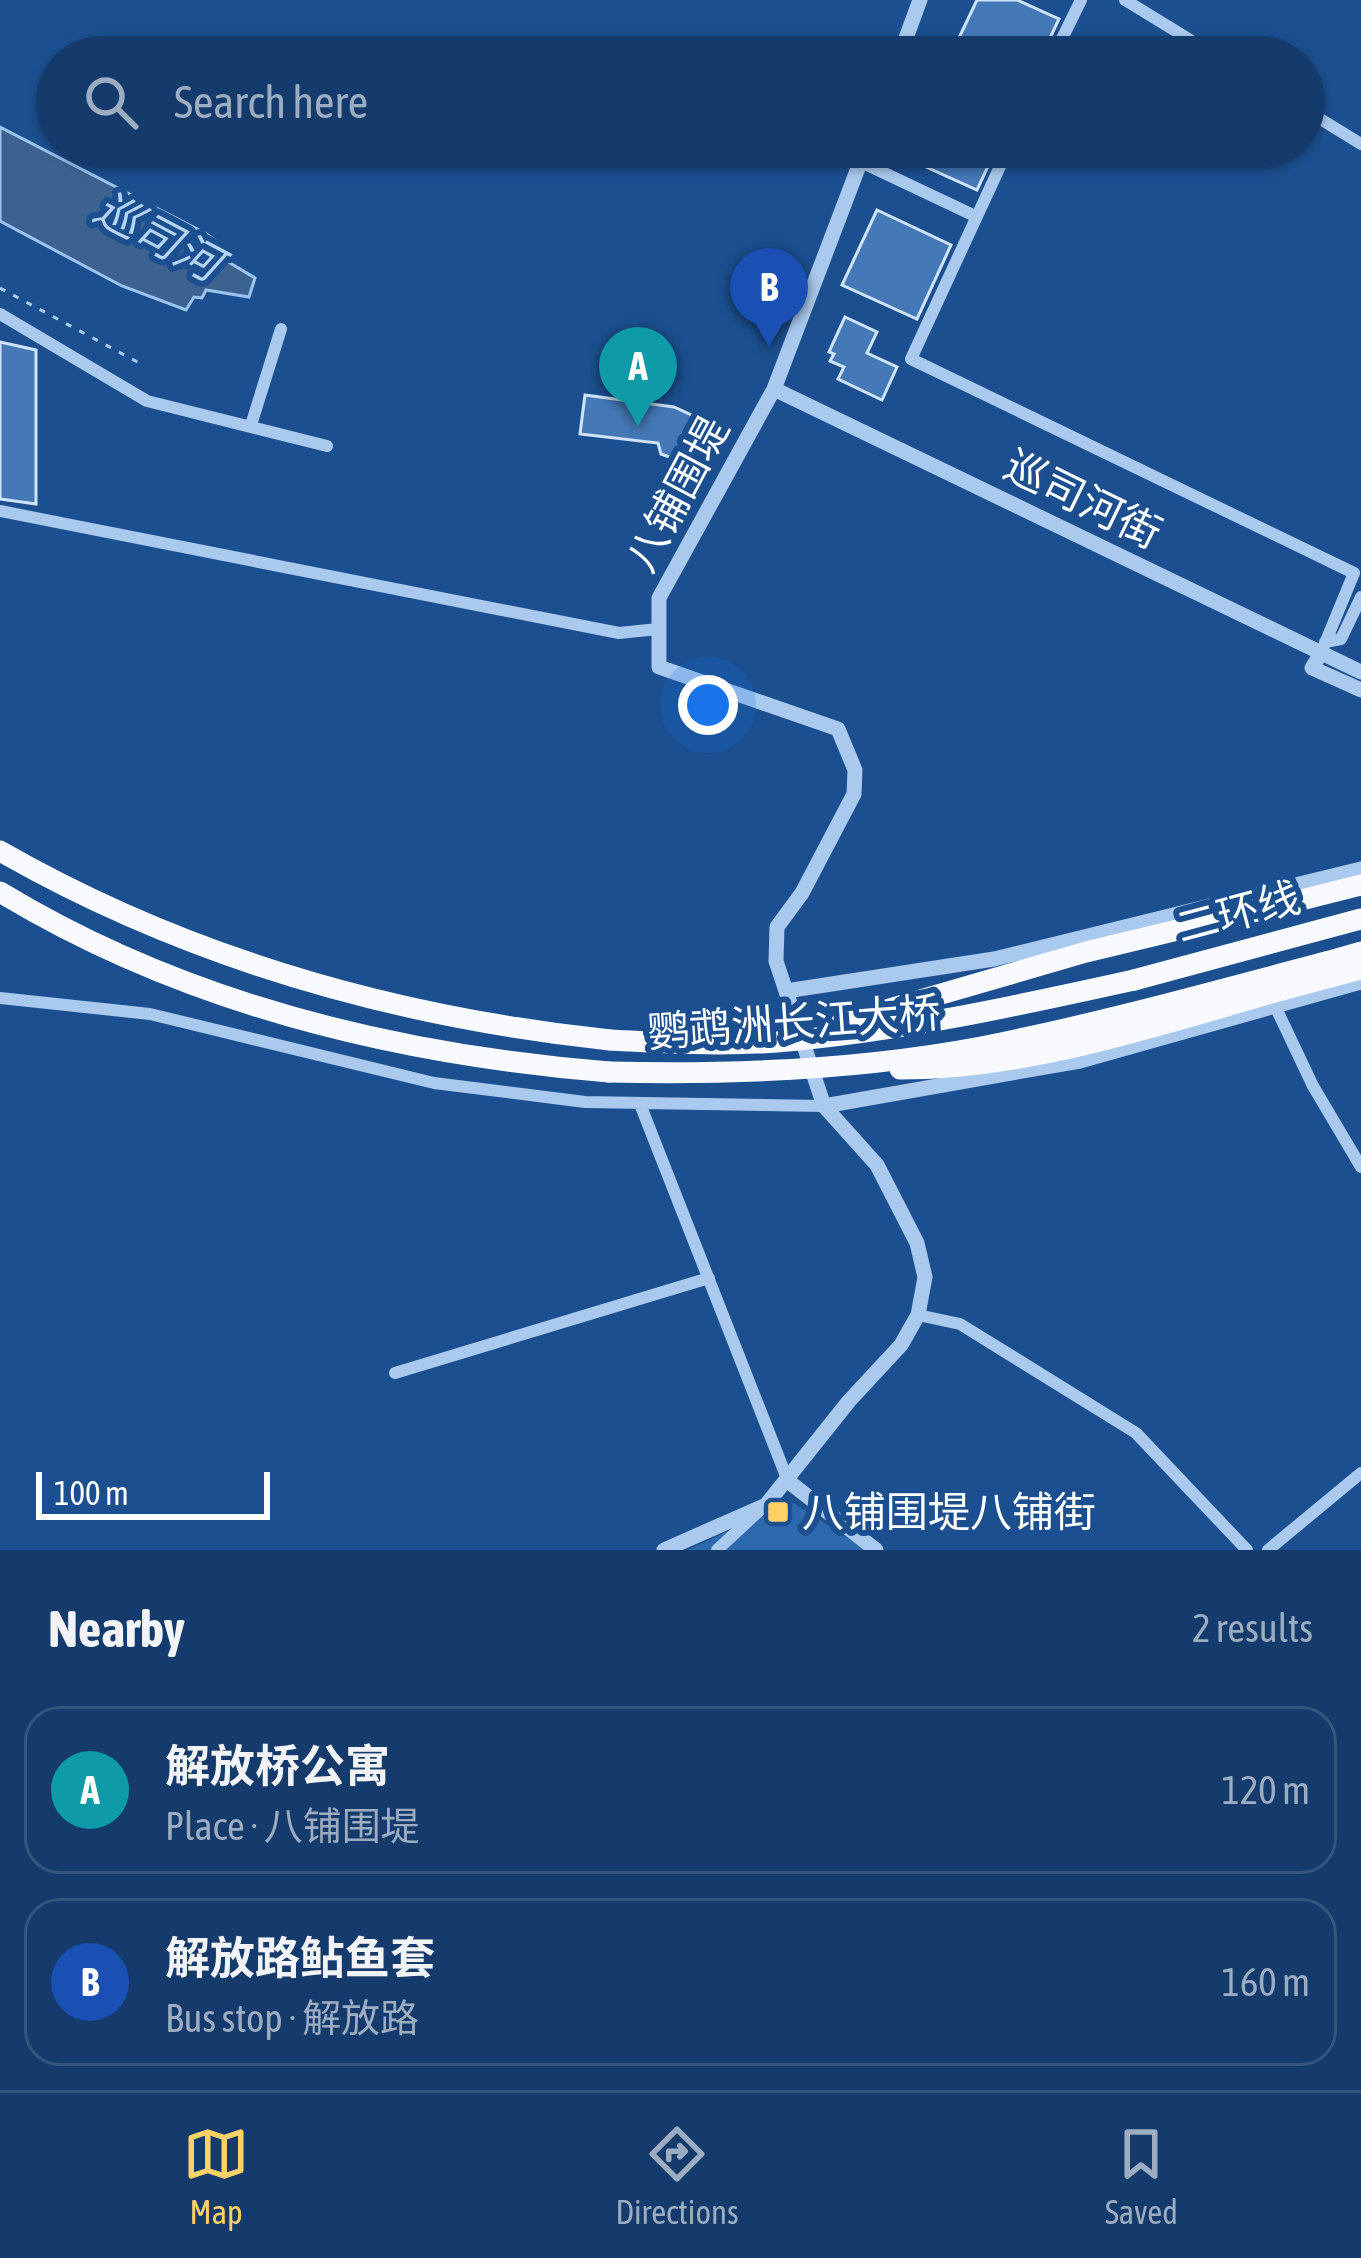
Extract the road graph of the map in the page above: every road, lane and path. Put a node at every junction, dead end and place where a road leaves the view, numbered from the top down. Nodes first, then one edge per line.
1 (920, 0) edge
2 (1081, 0) edge
3 (1125, 0) edge
4 (907, 36) edge
5 (1063, 36) edge
6 (1184, 36) edge
7 (1325, 123) edge
8 (1361, 144) edge
9 (859, 168) edge
10 (888, 168) edge
11 (999, 168) edge
12 (975, 216) junction
13 (0, 288) edge
14 (0, 314) edge
15 (280, 328) dead end
16 (143, 365) dead end
17 (774, 388) junction
18 (251, 425) junction
19 (327, 446) dead end
20 (0, 511) edge
21 (1361, 597) edge
22 (658, 629) junction
23 (1323, 647) junction
24 (1361, 672) edge
25 (1361, 690) edge
26 (0, 851) edge
27 (1361, 869) edge
28 (1361, 885) edge
29 (0, 892) edge
30 (1361, 919) edge
31 (1361, 952) edge
32 (1327, 962) joint
33 (1361, 969) edge
34 (1135, 980) joint
35 (1361, 982) edge
36 (786, 991) junction
37 (0, 998) edge
38 (1279, 998) junction
39 (777, 1042) junction
40 (809, 1068) junction
41 (640, 1104) junction
42 (824, 1106) junction
43 (1361, 1167) edge
44 (710, 1277) junction
45 (918, 1315) junction
46 (395, 1373) dead end
47 (1361, 1473) edge
48 (788, 1481) junction
49 (766, 1505) junction
50 (664, 1550) edge
51 (717, 1550) edge
52 (876, 1550) edge
53 (1247, 1550) edge
54 (1268, 1550) edge

1 - 4 street
2 - 5 street
3 - 6 street
7 - 8 street
9 - 17 street, 八铺围堤
10 - 12 street
11 - 12 street
12 - 23 street
13 - 16 path
14 - 18 street
15 - 18 street
17 - 22 street, 八铺围堤
17 - 23 street, 巡司河街
18 - 19 street
20 - 22 street
21 - 23 street
22 - 36 street, 八铺围堤
23 - 24 street, 巡司河街
23 - 25 street
26 - 39 highway, 鹦鹉洲长江大桥, bridge
27 - 36 street
28 - 39 highway, bridge
29 - 40 highway, 鹦鹉洲长江大桥, bridge
30 - 34 highway, 二环线
31 - 32 highway, 二环线
32 - 40 highway, 鹦鹉洲长江大桥, bridge
33 - 38 highway
34 - 39 highway, 鹦鹉洲长江大桥, bridge
35 - 38 street
36 - 42 street, 八铺围堤
37 - 41 street
38 - 40 highway, bridge
38 - 42 street
38 - 43 street
41 - 42 street
41 - 44 street
42 - 45 street, 八铺围堤
44 - 46 street
44 - 48 street
45 - 48 street
45 - 53 street
47 - 54 street
48 - 49 street
48 - 52 street
49 - 50 street
49 - 51 street

